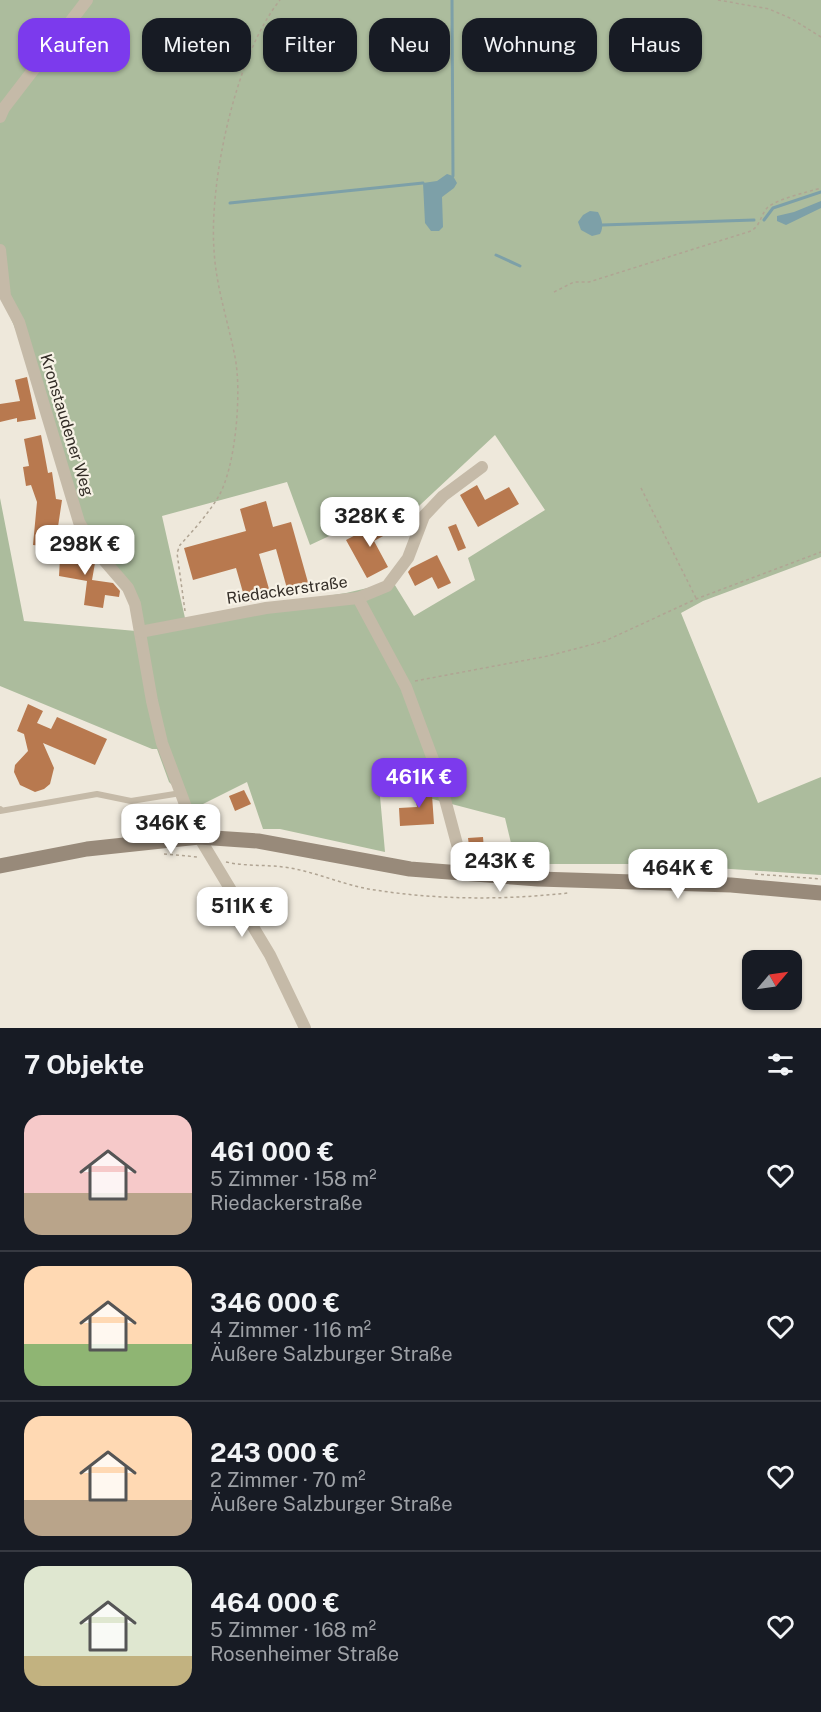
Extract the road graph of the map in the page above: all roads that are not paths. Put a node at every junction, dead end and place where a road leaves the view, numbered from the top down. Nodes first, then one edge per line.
1 (87, 0) edge
2 (0, 117) edge
3 (0, 250) edge
4 (482, 467) dead end
5 (358, 598) junction
6 (140, 632) junction
7 (181, 793) junction
8 (0, 809) edge
9 (199, 837) junction
10 (0, 866) edge
11 (465, 874) junction
12 (821, 893) edge
13 (304, 1028) edge

1 - 2 street
3 - 6 street, Kronstaudener Weg
4 - 5 street
5 - 6 street, Riedackerstraße
5 - 11 street, Riedackerstraße
6 - 7 street, Kronstaudener Weg
7 - 8 lane
7 - 9 street, Kronstaudener Weg
9 - 10 main road
9 - 11 main road
9 - 13 street, Kronstaudener Weg
11 - 12 main road

